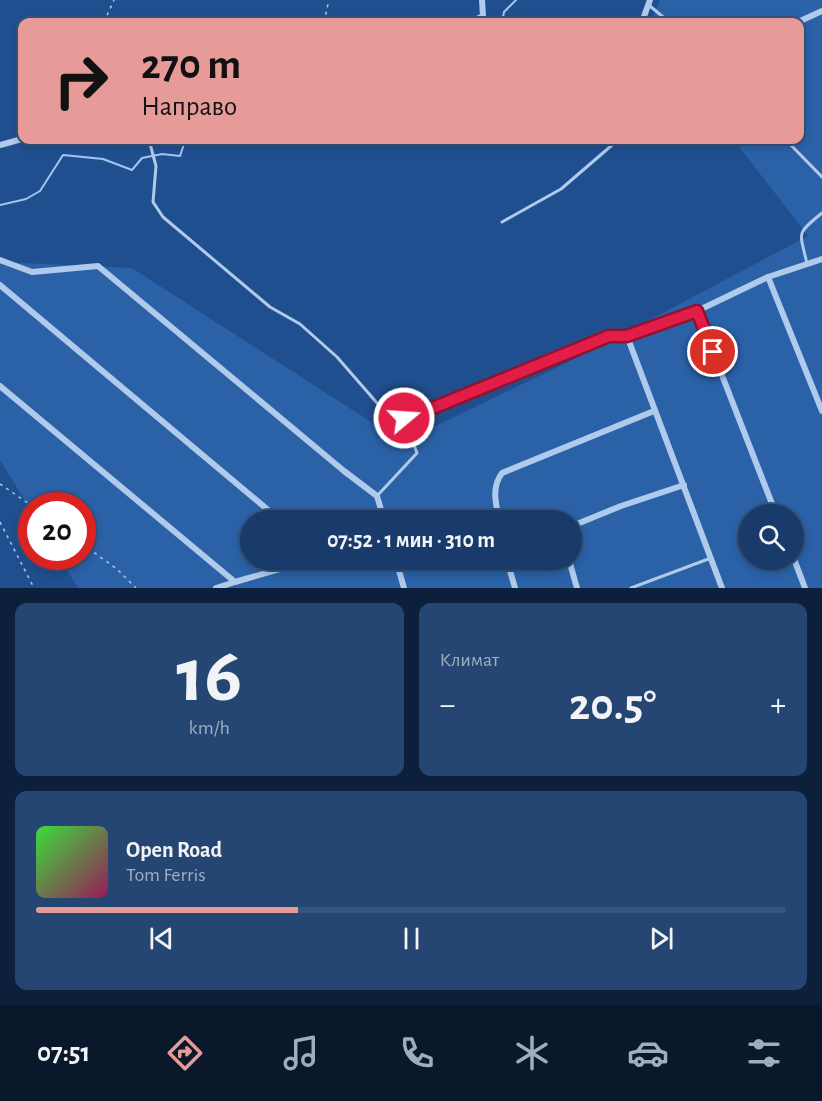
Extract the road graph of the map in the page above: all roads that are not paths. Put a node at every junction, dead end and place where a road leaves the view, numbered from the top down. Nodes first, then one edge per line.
1 (482, 0) edge
2 (649, 2) edge
3 (822, 11) edge
4 (479, 18) edge
5 (643, 18) edge
6 (665, 18) edge
7 (804, 19) edge
8 (18, 140) edge
9 (151, 144) edge
10 (613, 144) edge
11 (790, 144) edge
12 (0, 145) edge
13 (822, 177) edge
14 (822, 213) edge
15 (502, 222) dead end
16 (0, 260) edge
17 (822, 260) edge
18 (807, 264) junction
19 (768, 277) junction
20 (0, 285) edge
21 (697, 311) junction
22 (627, 336) junction
23 (0, 386) edge
24 (654, 411) junction
25 (822, 411) edge
26 (404, 418) junction
27 (684, 485) junction
28 (376, 496) junction
29 (772, 504) edge
30 (268, 510) edge
31 (381, 510) edge
32 (498, 510) edge
33 (582, 522) edge
34 (711, 558) junction
35 (276, 570) edge
36 (399, 570) edge
37 (510, 570) edge
38 (572, 570) edge
39 (798, 570) edge
40 (235, 582) junction
41 (216, 588) edge
42 (404, 588) edge
43 (515, 588) edge
44 (577, 588) edge
45 (631, 588) edge
46 (722, 588) edge
47 (805, 588) edge

1 - 4 street
2 - 5 street
2 - 6 lane
3 - 7 street
8 - 12 street
9 - 26 lane
10 - 15 lane
11 - 13 lane
14 - 18 lane
16 - 28 street
17 - 18 street
18 - 19 street
19 - 21 street
19 - 25 street
20 - 30 street
21 - 22 street
21 - 29 street
22 - 24 street
22 - 26 lane
23 - 40 street
24 - 27 street
24 - 32 street
26 - 28 lane
27 - 33 street
27 - 34 street
28 - 31 street
34 - 45 lane
34 - 46 street
35 - 40 street
36 - 42 street
37 - 43 street
38 - 44 street
39 - 47 street
40 - 41 street

